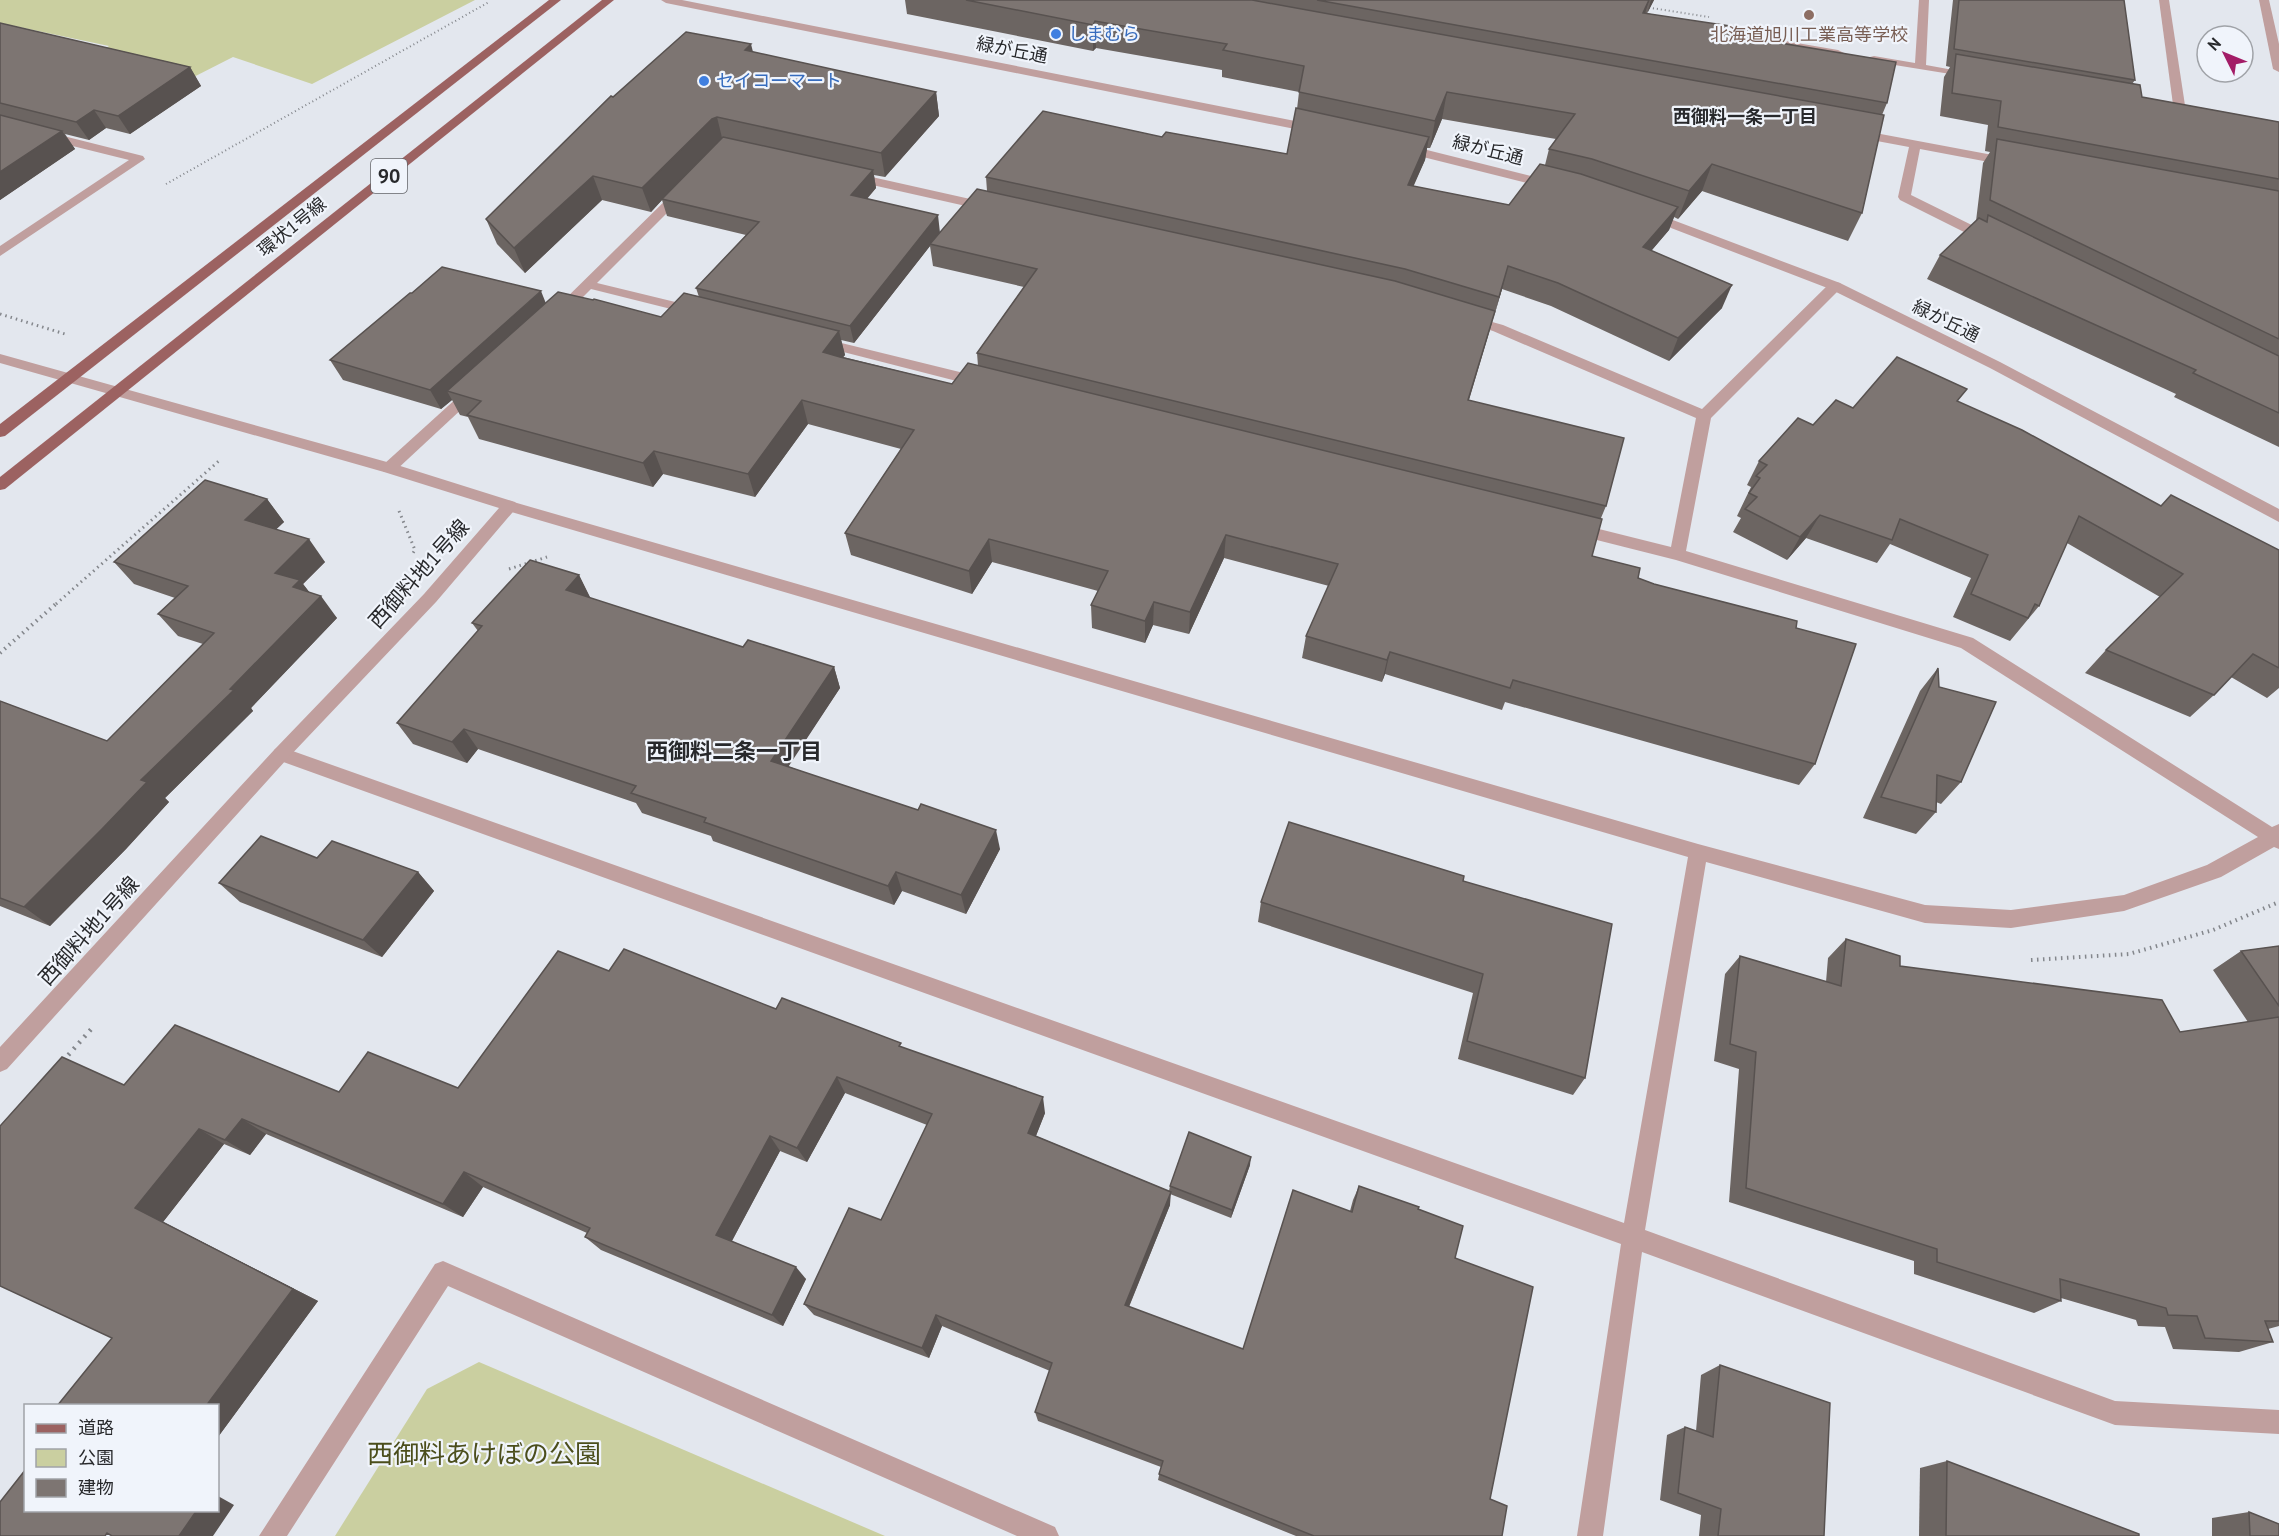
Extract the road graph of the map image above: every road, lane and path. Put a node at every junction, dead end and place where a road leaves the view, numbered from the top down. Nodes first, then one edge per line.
1 (493, 0) edge
2 (556, 0) edge
3 (609, 0) edge
4 (666, 0) edge
5 (1924, 0) edge
6 (2164, 0) edge
7 (2264, 0) edge
8 (1720, 33) edge
9 (1920, 67) junction
10 (2279, 69) edge
11 (1988, 79) edge
12 (2180, 112) edge
13 (0, 124) edge
14 (1844, 132) edge
15 (1334, 133) edge
16 (1391, 145) edge
17 (1915, 145) junction
18 (2021, 164) edge
19 (840, 174) edge
20 (691, 183) edge
21 (160, 188) dead end
22 (1568, 189) edge
23 (1002, 210) edge
24 (1641, 213) edge
25 (1998, 243) edge
26 (0, 252) edge
27 (590, 285) junction
28 (1835, 286) junction
29 (0, 314) edge
30 (705, 314) edge
31 (1452, 315) edge
32 (546, 325) edge
33 (69, 335) dead end
34 (810, 340) edge
35 (0, 358) edge
36 (485, 381) edge
37 (994, 386) edge
38 (1704, 416) junction
39 (0, 432) edge
40 (222, 459) dead end
41 (389, 468) junction
42 (0, 485) edge
43 (395, 503) dead end
44 (510, 506) junction
45 (2279, 516) edge
46 (1561, 526) edge
47 (1677, 554) junction
48 (550, 556) dead end
49 (409, 559) dead end
50 (498, 572) dead end
51 (0, 653) edge
52 (281, 754) junction
53 (2277, 837) edge
54 (1698, 852) junction
55 (2279, 902) edge
56 (2030, 960) dead end
57 (102, 1017) dead end
58 (0, 1062) edge
59 (63, 1062) edge
60 (1633, 1237) junction
61 (2279, 1422) edge
62 (272, 1536) edge
63 (1046, 1536) edge
64 (1590, 1536) edge

1 - 21 path
2 - 39 main road, 環状1号線 / 90
3 - 42 main road, 環状1号線 / 90
4 - 15 street, 緑が丘通
5 - 9 street
6 - 12 street
7 - 10 street
8 - 9 street
9 - 11 street
13 - 26 street
14 - 17 street
16 - 22 street, 緑が丘通
17 - 18 street
17 - 25 street
19 - 23 street
20 - 27 street
24 - 28 street, 緑が丘通
27 - 30 street
27 - 32 street
28 - 38 street
28 - 45 street, 緑が丘通
29 - 33 path
31 - 38 street
34 - 37 street
35 - 41 street, 西御料地1号線
36 - 41 street
38 - 47 street
40 - 51 path
41 - 44 street, 西御料地1号線
43 - 49 path
44 - 52 street, 西御料地1号線
44 - 54 street
46 - 47 street
47 - 53 street
48 - 50 path
52 - 58 street, 西御料地1号線
52 - 60 street
53 - 54 street
54 - 60 street
55 - 56 path
57 - 59 path
60 - 61 street
60 - 64 street
62 - 63 street

